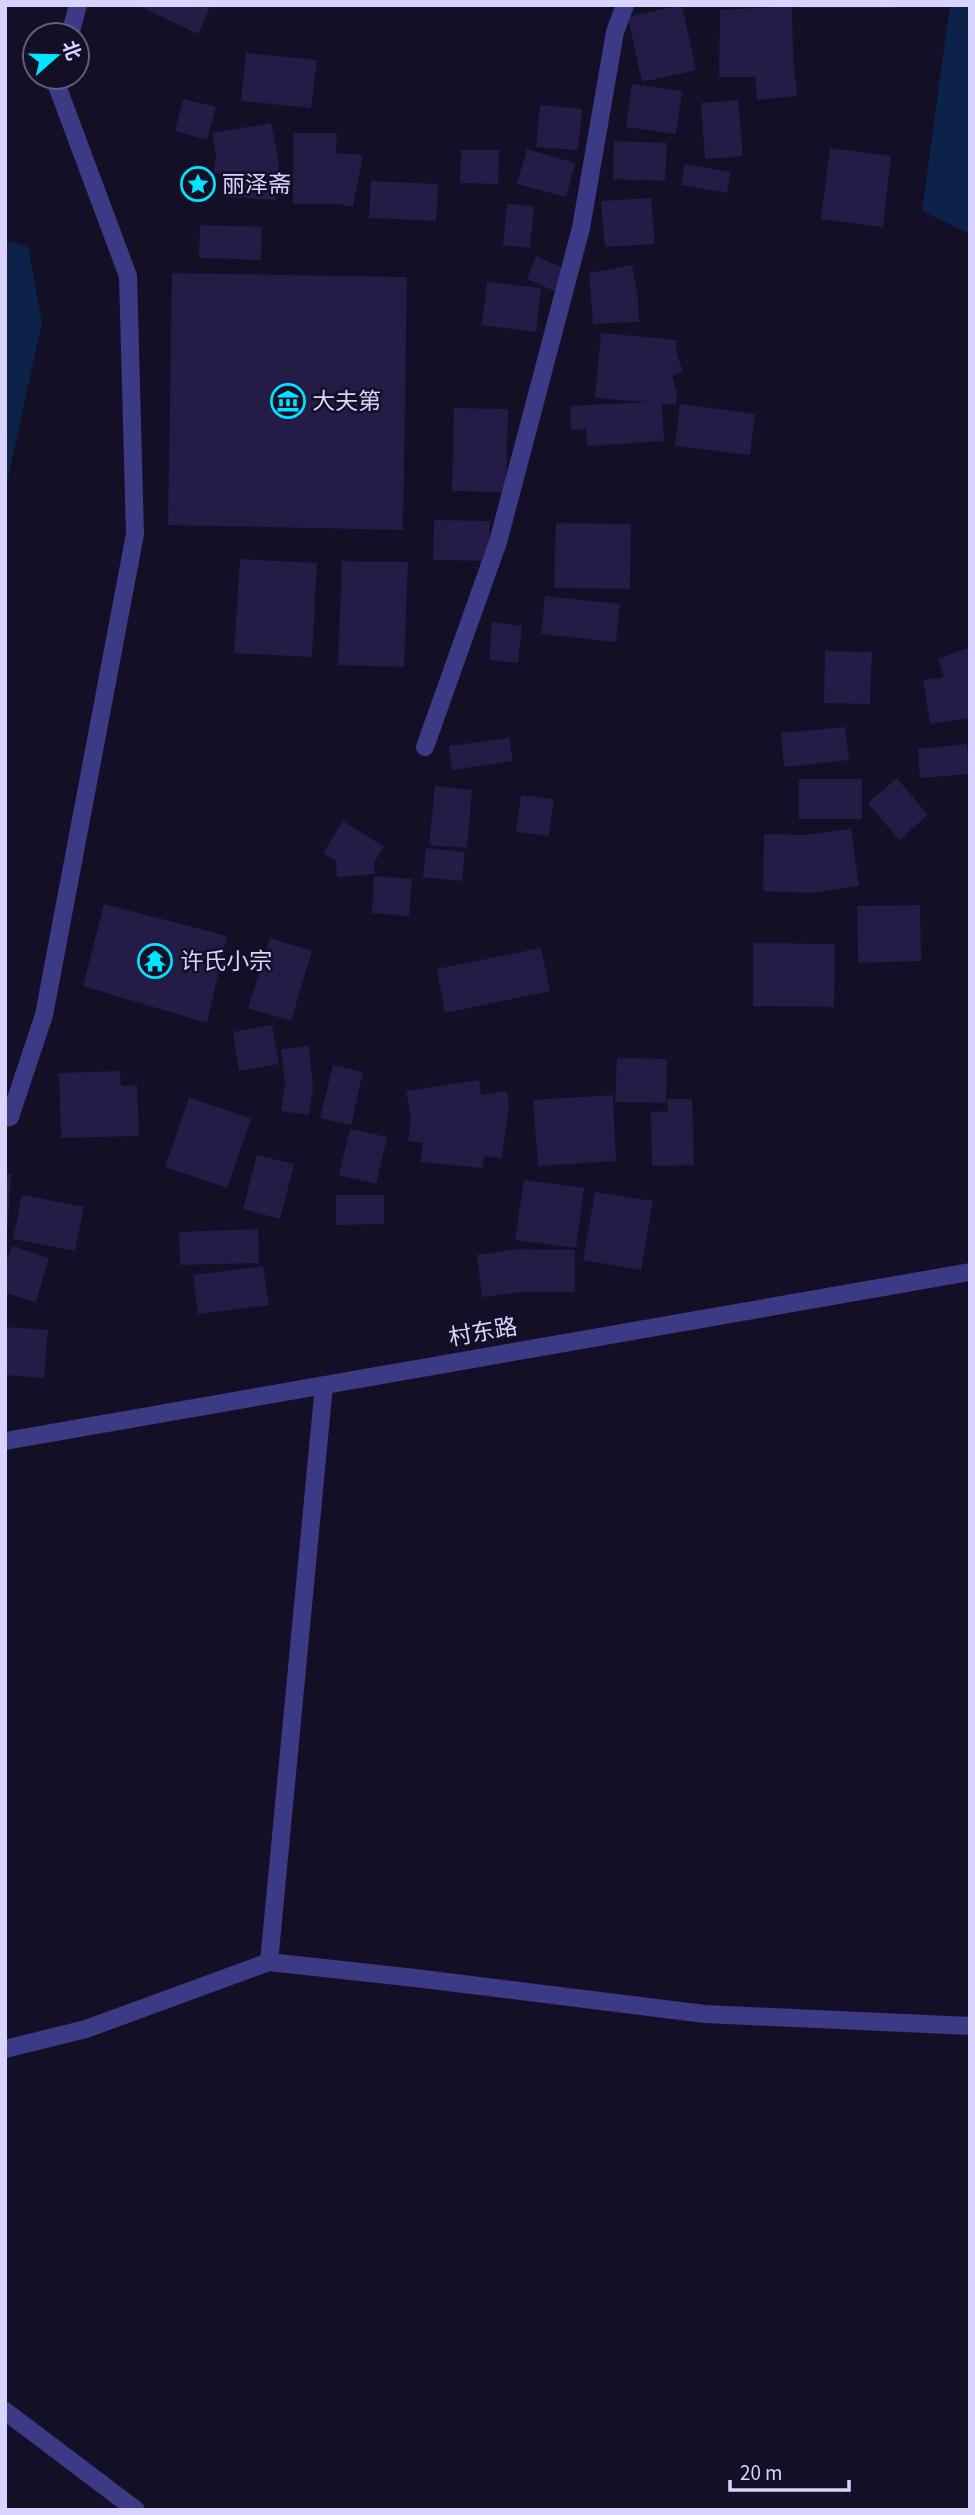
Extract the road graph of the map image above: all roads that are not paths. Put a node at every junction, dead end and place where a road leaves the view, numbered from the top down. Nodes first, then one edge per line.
1 (625, 5) edge
2 (59, 91) edge
3 (425, 747) dead end
4 (5, 1118) edge
5 (970, 1272) edge
6 (324, 1385) junction
7 (5, 1441) edge
8 (269, 1962) junction
9 (970, 2026) edge
10 (5, 2049) edge
11 (5, 2412) edge
12 (136, 2510) edge

1 - 3 street
2 - 4 street
5 - 6 street, 村东路
6 - 7 street, 村东路
6 - 8 street
8 - 9 street
8 - 10 street
11 - 12 street

